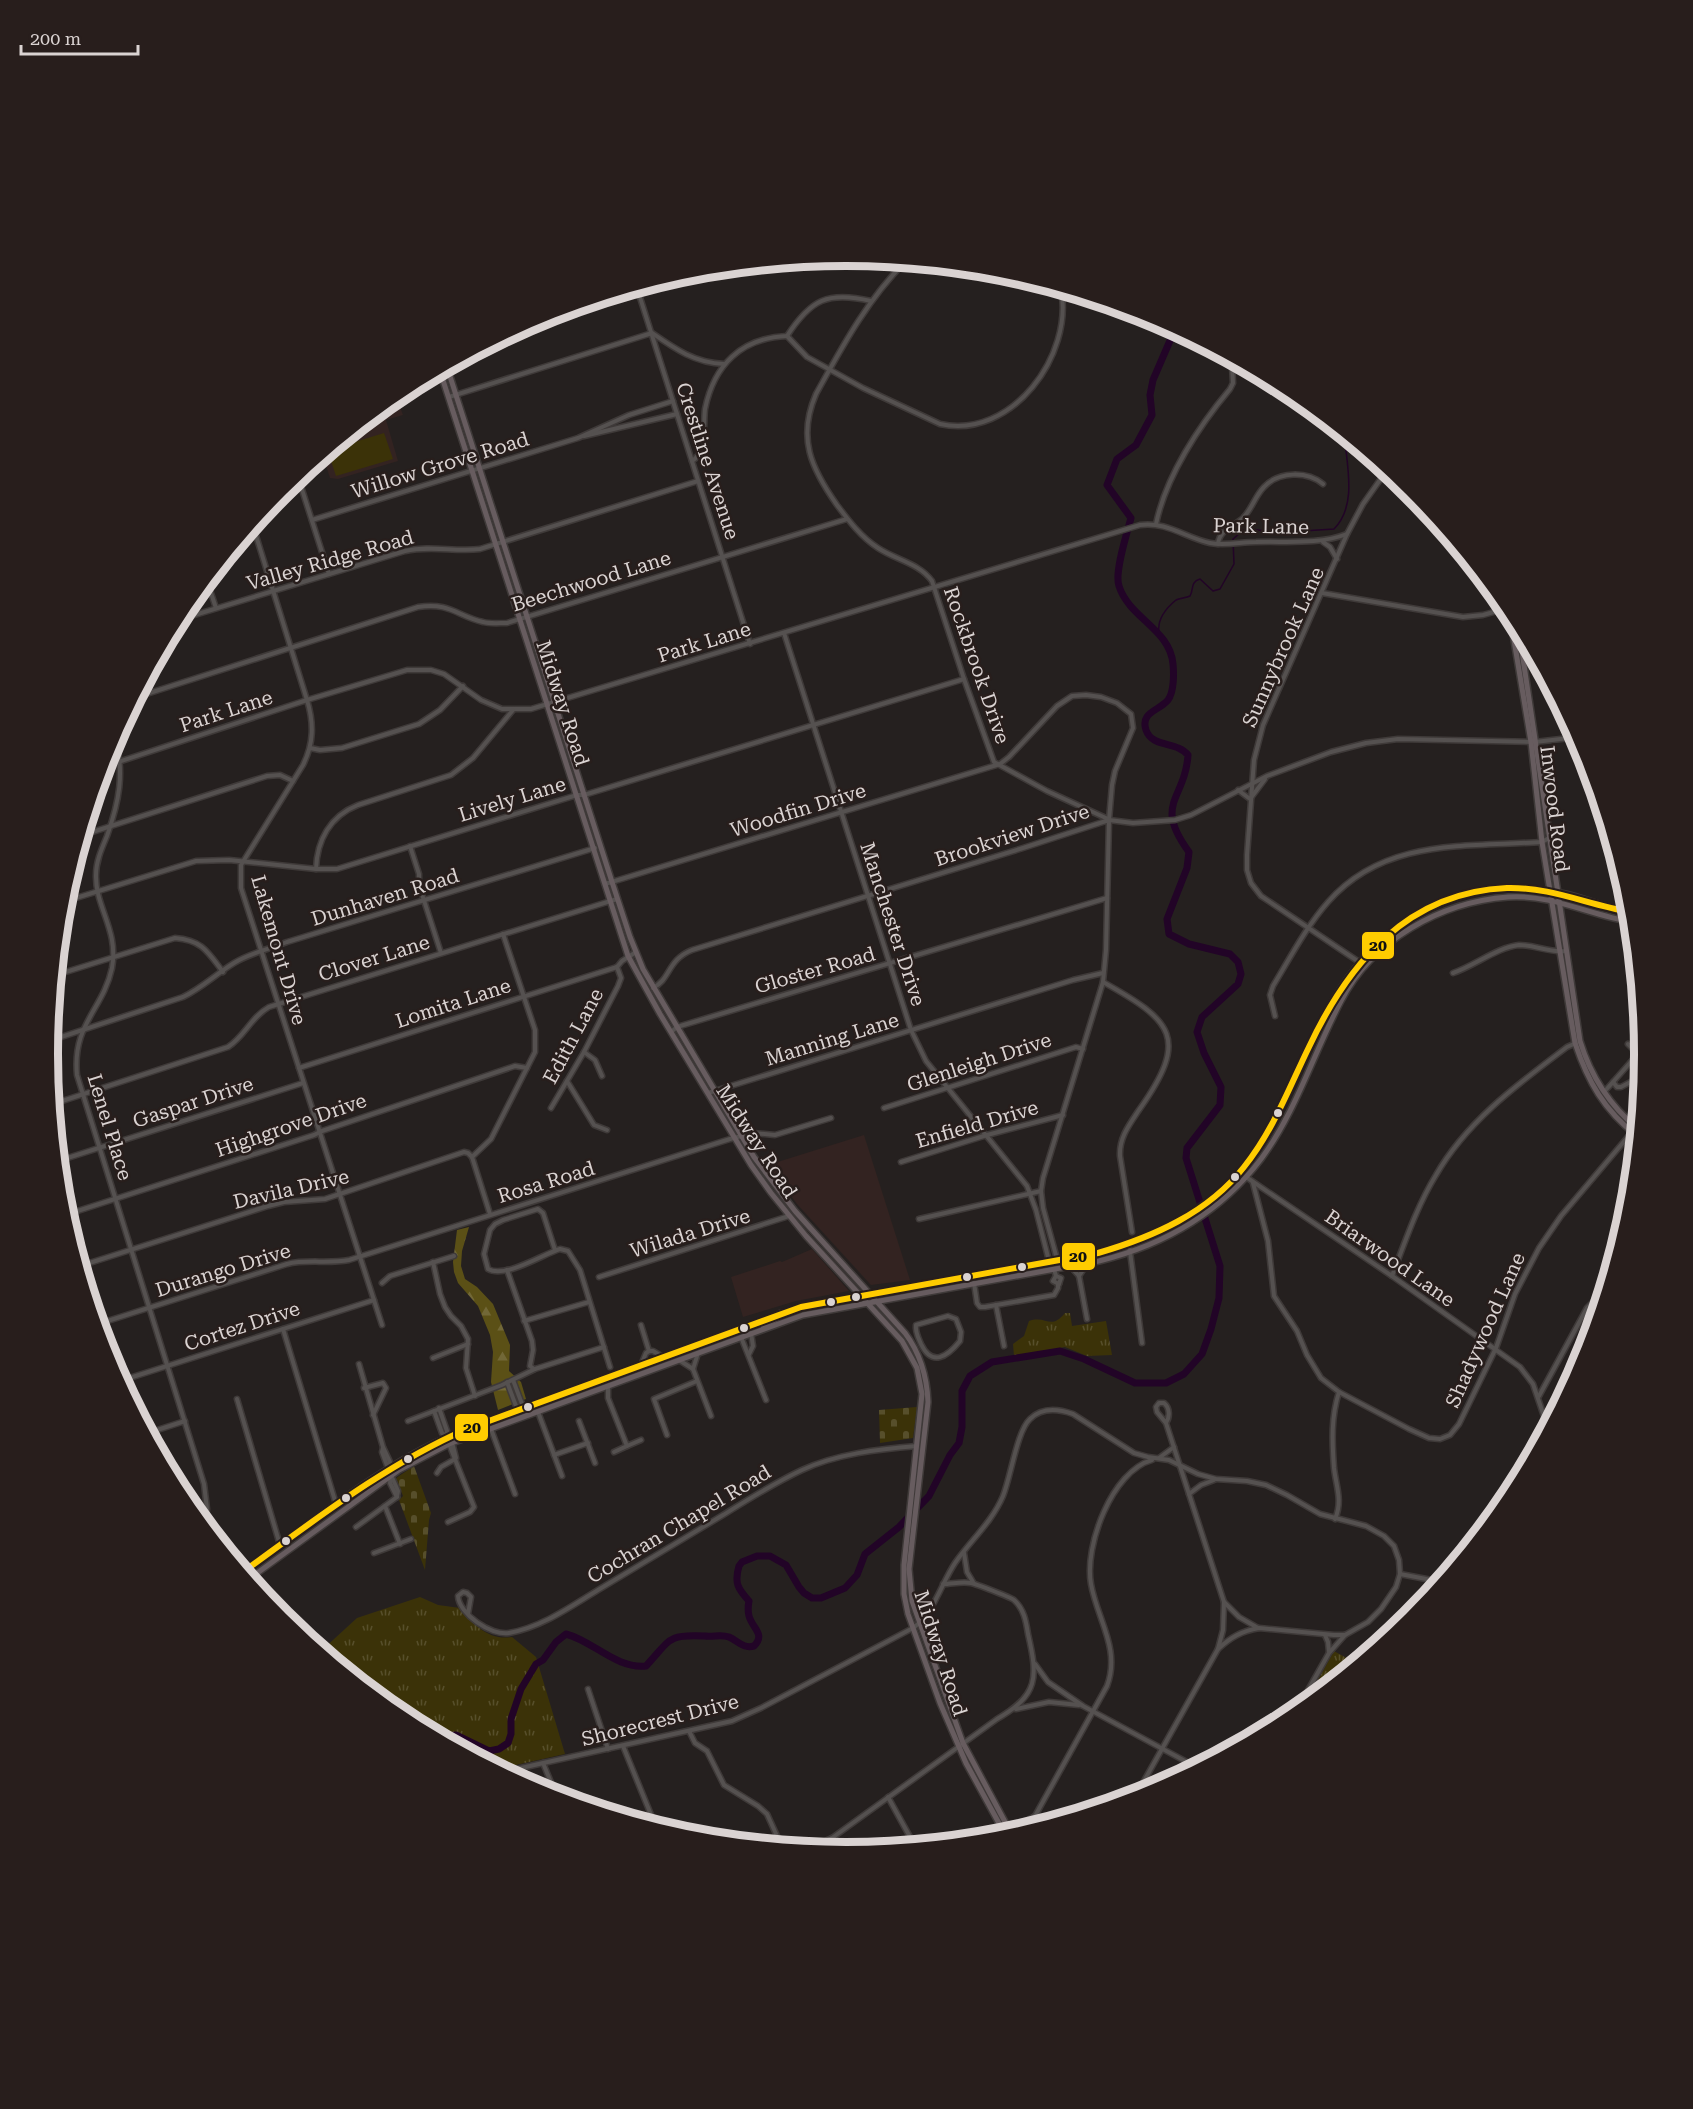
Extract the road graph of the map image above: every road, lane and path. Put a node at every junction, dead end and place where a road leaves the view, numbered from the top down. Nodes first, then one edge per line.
1 (900, 268) edge
2 (639, 294) edge
3 (1062, 297) edge
4 (871, 301) junction
5 (652, 333) junction
6 (787, 336) junction
7 (724, 364) junction
8 (1232, 367) edge
9 (829, 370) junction
10 (449, 374) edge
11 (443, 378) edge
12 (456, 395) junction
13 (449, 397) junction
14 (673, 401) junction
15 (460, 409) junction
16 (453, 411) junction
17 (677, 414) junction
18 (578, 438) junction
19 (692, 461) junction
20 (480, 468) junction
21 (472, 471) junction
22 (1382, 477) edge
23 (698, 481) junction
24 (1323, 484) dead end
25 (301, 486) edge
26 (847, 519) junction
27 (312, 520) junction
28 (1156, 524) junction
29 (255, 534) edge
30 (1347, 534) junction
31 (504, 542) junction
32 (1323, 542) junction
33 (496, 544) junction
34 (1218, 544) junction
35 (723, 557) junction
36 (1338, 559) junction
37 (329, 574) junction
38 (935, 588) junction
39 (210, 590) edge
40 (273, 591) junction
41 (1322, 593) junction
42 (216, 608) junction
43 (1498, 612) edge
44 (192, 616) edge
45 (528, 617) junction
46 (521, 619) junction
47 (784, 633) junction
48 (1515, 638) edge
49 (750, 644) junction
50 (291, 646) junction
51 (1520, 646) edge
52 (1523, 676) junction
53 (964, 680) junction
54 (463, 686) junction
55 (146, 694) edge
56 (308, 700) junction
57 (555, 703) junction
58 (548, 705) junction
59 (513, 710) junction
60 (814, 725) junction
61 (1568, 738) edge
62 (1533, 742) junction
63 (310, 748) junction
64 (118, 753) edge
65 (120, 761) junction
66 (114, 763) edge
67 (1000, 764) junction
68 (1267, 776) junction
69 (293, 781) junction
70 (1252, 783) junction
71 (1239, 790) junction
72 (577, 795) junction
73 (584, 795) junction
74 (1250, 799) junction
75 (841, 813) junction
76 (1108, 820) junction
77 (111, 826) junction
78 (91, 833) edge
79 (1549, 838) junction
80 (1542, 842) junction
81 (410, 846) junction
82 (601, 846) junction
83 (593, 848) junction
84 (243, 862) junction
85 (316, 869) junction
86 (608, 883) junction
87 (98, 891) junction
88 (1553, 892) junction
89 (867, 896) junction
90 (75, 898) edge
91 (1107, 898) junction
92 (614, 900) junction
93 (424, 901) junction
94 (1555, 901) junction
95 (1620, 909) edge
96 (1622, 920) edge
97 (1309, 928) junction
98 (503, 934) junction
99 (1563, 951) junction
100 (262, 952) junction
101 (636, 952) junction
102 (441, 953) junction
103 (114, 956) junction
104 (628, 956) junction
105 (1359, 961) junction
106 (889, 964) junction
107 (1365, 966) junction
108 (617, 967) junction
109 (223, 972) junction
110 (63, 973) edge
111 (1103, 973) junction
112 (1453, 973) dead end
113 (1103, 982) junction
114 (655, 987) junction
115 (647, 992) junction
116 (524, 996) junction
117 (278, 1004) junction
118 (1275, 1016) dead end
119 (677, 1027) junction
120 (82, 1029) junction
121 (911, 1030) junction
122 (670, 1032) junction
123 (59, 1037) edge
124 (1577, 1042) junction
125 (1628, 1044) dead end
126 (1083, 1049) junction
127 (1634, 1050) edge
128 (584, 1052) junction
129 (1634, 1059) edge
130 (1631, 1062) junction
131 (1634, 1065) edge
132 (299, 1068) junction
133 (527, 1068) junction
134 (1298, 1073) junction
135 (602, 1076) dead end
136 (1305, 1076) junction
137 (567, 1080) junction
138 (1633, 1081) edge
139 (1613, 1082) junction
140 (303, 1083) junction
141 (948, 1089) junction
142 (715, 1090) junction
143 (708, 1093) junction
144 (82, 1095) junction
145 (1601, 1095) junction
146 (60, 1102) edge
147 (551, 1108) dead end
148 (884, 1108) dead end
149 (1063, 1115) junction
150 (831, 1118) dead end
151 (1631, 1126) edge
152 (607, 1130) dead end
153 (319, 1132) junction
154 (987, 1135) junction
155 (741, 1136) junction
156 (733, 1138) junction
157 (1630, 1138) edge
158 (99, 1147) junction
159 (472, 1157) junction
160 (65, 1159) edge
161 (901, 1162) dead end
162 (1240, 1171) junction
163 (1246, 1177) junction
164 (1253, 1183) junction
165 (1041, 1191) junction
166 (1031, 1193) junction
167 (339, 1194) junction
168 (116, 1199) junction
169 (795, 1211) junction
170 (75, 1212) edge
171 (490, 1214) junction
172 (789, 1216) junction
173 (919, 1219) dead end
174 (1132, 1232) dead end
175 (1129, 1244) junction
176 (825, 1245) junction
177 (132, 1250) junction
178 (555, 1250) junction
179 (819, 1250) junction
180 (1130, 1254) junction
181 (454, 1256) dead end
182 (359, 1257) junction
183 (1057, 1259) junction
184 (1049, 1261) junction
185 (433, 1262) junction
186 (1088, 1263) junction
187 (87, 1264) edge
188 (1070, 1266) junction
189 (1054, 1269) junction
190 (507, 1270) junction
191 (1079, 1276) junction
192 (1392, 1276) junction
193 (599, 1277) dead end
194 (381, 1282) dead end
195 (974, 1283) junction
196 (869, 1293) junction
197 (861, 1295) junction
198 (893, 1298) junction
199 (1596, 1299) edge
200 (374, 1300) junction
201 (875, 1301) junction
202 (589, 1302) junction
203 (867, 1302) junction
204 (996, 1305) junction
205 (150, 1308) junction
206 (781, 1312) junction
207 (889, 1316) junction
208 (1087, 1319) dead end
209 (524, 1321) junction
210 (105, 1322) edge
211 (382, 1325) dead end
212 (641, 1325) dead end
213 (283, 1329) junction
214 (738, 1329) junction
215 (760, 1329) junction
216 (751, 1333) junction
217 (741, 1336) junction
218 (1142, 1343) dead end
219 (468, 1344) junction
220 (921, 1345) junction
221 (1004, 1346) dead end
222 (604, 1347) junction
223 (1496, 1348) junction
224 (924, 1350) junction
225 (649, 1351) junction
226 (913, 1352) junction
227 (698, 1353) junction
228 (749, 1355) junction
229 (663, 1357) junction
230 (433, 1358) dead end
231 (679, 1360) junction
232 (358, 1364) dead end
233 (169, 1365) junction
234 (640, 1365) junction
235 (610, 1367) dead end
236 (535, 1369) junction
237 (693, 1369) junction
238 (128, 1378) edge
239 (513, 1380) junction
240 (507, 1382) junction
241 (697, 1382) junction
242 (608, 1386) junction
243 (364, 1388) junction
244 (598, 1389) junction
245 (1339, 1392) junction
246 (475, 1396) junction
247 (1538, 1397) junction
248 (608, 1398) junction
249 (237, 1399) dead end
250 (766, 1400) dead end
251 (439, 1408) junction
252 (521, 1409) junction
253 (434, 1411) junction
254 (538, 1412) junction
255 (373, 1415) junction
256 (711, 1416) dead end
257 (524, 1417) junction
258 (1545, 1418) edge
259 (185, 1421) junction
260 (408, 1421) dead end
261 (579, 1421) dead end
262 (1166, 1423) junction
263 (491, 1429) junction
264 (155, 1431) edge
265 (667, 1434) dead end
266 (446, 1437) junction
267 (641, 1440) dead end
268 (588, 1443) junction
269 (449, 1444) junction
270 (627, 1446) junction
271 (920, 1446) junction
272 (1174, 1448) junction
273 (614, 1452) dead end
274 (1134, 1453) junction
275 (554, 1455) junction
276 (1157, 1458) junction
277 (455, 1459) junction
278 (595, 1463) dead end
279 (1179, 1465) junction
280 (388, 1468) junction
281 (1134, 1468) junction
282 (437, 1473) dead end
283 (392, 1475) junction
284 (562, 1476) dead end
285 (1216, 1479) junction
286 (515, 1494) dead end
287 (1189, 1494) junction
288 (336, 1505) junction
289 (385, 1506) junction
290 (341, 1512) junction
291 (207, 1514) edge
292 (1335, 1519) junction
293 (448, 1521) dead end
294 (356, 1527) dead end
295 (411, 1539) dead end
296 (400, 1544) junction
297 (280, 1545) junction
298 (964, 1552) junction
299 (284, 1553) junction
300 (374, 1553) dead end
301 (249, 1568) edge
302 (1400, 1574) junction
303 (255, 1575) edge
304 (1433, 1580) edge
305 (973, 1583) junction
306 (943, 1584) junction
307 (1224, 1602) junction
308 (468, 1614) junction
309 (916, 1626) junction
310 (1259, 1628) junction
311 (1325, 1635) junction
312 (1345, 1635) junction
313 (1218, 1648) junction
314 (1329, 1653) junction
315 (1035, 1664) junction
316 (588, 1689) dead end
317 (1305, 1695) edge
318 (1083, 1706) junction
319 (1012, 1710) junction
320 (1093, 1710) junction
321 (689, 1731) junction
322 (961, 1745) junction
323 (623, 1746) junction
324 (1162, 1748) junction
325 (608, 1749) junction
326 (543, 1763) junction
327 (1190, 1763) edge
328 (515, 1769) edge
329 (1141, 1785) edge
330 (552, 1786) edge
331 (888, 1797) junction
332 (1035, 1816) junction
333 (652, 1818) edge
334 (1033, 1820) edge
335 (1024, 1822) edge
336 (1004, 1826) edge
337 (832, 1838) junction
338 (779, 1839) edge
339 (912, 1840) edge
340 (823, 1842) edge
341 (832, 1842) edge

1 - 4 street, Rockbrook Drive
2 - 5 street, Crestline Avenue
3 - 9 street
4 - 6 street
4 - 9 street, Rockbrook Drive
5 - 7 street
5 - 12 street
5 - 14 street, Crestline Avenue
6 - 7 street
6 - 9 street
7 - 19 street
8 - 28 street
9 - 26 street, Rockbrook Drive
10 - 12 main road, Midway Road
11 - 13 main road, Midway Road
12 - 13 street
12 - 15 main road, Midway Road
13 - 16 main road, Midway Road
14 - 17 street, Crestline Avenue
14 - 18 street, Willow Grove Road
15 - 16 main road
15 - 20 main road, Midway Road
16 - 21 main road, Midway Road
17 - 18 street, Willow Grove Road
17 - 19 street, Crestline Avenue
18 - 20 street, Willow Grove Road
19 - 23 street, Crestline Avenue
20 - 21 street, Willow Grove Road
20 - 31 main road, Midway Road
21 - 27 street, Willow Grove Road
21 - 33 main road, Midway Road
22 - 30 street
23 - 31 street, Valley Ridge Road
23 - 35 street, Crestline Avenue
24 - 34 street
25 - 27 street
26 - 35 street, Beechwood Lane
26 - 38 street, Rockbrook Drive
27 - 37 street
28 - 34 street, Park Lane
28 - 38 street, Park Lane
29 - 40 street, Lakemont Drive
30 - 32 street, Park Lane
30 - 36 street, Sunnybrook Lane
31 - 33 street, Valley Ridge Road
31 - 45 main road, Midway Road
32 - 34 street, Park Lane
32 - 36 street, Park Lane
33 - 37 street, Valley Ridge Road
33 - 46 main road, Midway Road
35 - 45 street, Beechwood Lane
35 - 49 street, Crestline Avenue
36 - 41 street, Sunnybrook Lane
37 - 40 street, Valley Ridge Road
38 - 47 street, Park Lane
38 - 53 street, Rockbrook Drive
39 - 42 street
40 - 42 street, Valley Ridge Road
40 - 50 street, Lakemont Drive
41 - 43 street
41 - 70 street, Sunnybrook Lane
42 - 44 street, Valley Ridge Road
45 - 46 street, Beechwood Lane
45 - 57 main road, Midway Road
46 - 50 street, Beechwood Lane
46 - 58 main road, Midway Road
47 - 49 street, Park Lane
47 - 60 street, Manchester Drive
48 - 52 main road, Inwood Road
49 - 57 street, Park Lane
50 - 55 street, Beechwood Lane
50 - 56 street, Lakemont Drive
51 - 52 main road, Inwood Road
52 - 62 main road, Inwood Road
53 - 60 street, Lively Lane
53 - 67 street, Rockbrook Drive
54 - 56 street, Park Lane
54 - 59 street, Park Lane
54 - 63 street
56 - 63 street, Lakemont Drive
56 - 65 street, Park Lane
57 - 58 street, Park Lane
57 - 73 main road, Midway Road
58 - 59 street, Park Lane
58 - 72 main road, Midway Road
59 - 85 street
60 - 73 street, Lively Lane
60 - 75 street, Manchester Drive
61 - 62 street, Brookview Drive
62 - 68 street, Brookview Drive
62 - 79 main road, Inwood Road
62 - 80 main road, Inwood Road
63 - 69 street, Lakemont Drive
64 - 65 street, Lenel Place
65 - 66 street, Park Lane
65 - 77 street, Lenel Place
67 - 75 street, Woodfin Drive
67 - 76 street, Rockbrook Drive
67 - 76 street
68 - 70 street, Brookview Drive
68 - 74 street
69 - 77 street
69 - 84 street, Lakemont Drive
70 - 71 street, Brookview Drive
70 - 74 street, Sunnybrook Lane
71 - 74 street
71 - 76 street, Brookview Drive
72 - 73 street, Lively Lane
72 - 81 street, Lively Lane
72 - 83 main road, Midway Road
73 - 82 main road, Midway Road
74 - 97 street, Sunnybrook Lane
75 - 86 street, Woodfin Drive
75 - 89 street, Manchester Drive
76 - 89 street, Brookview Drive
76 - 91 street
77 - 78 street
77 - 87 street, Lenel Place
79 - 80 street
79 - 88 main road, Inwood Road
80 - 88 main road, Inwood Road
80 - 97 street
81 - 85 street, Lively Lane
81 - 93 street
82 - 83 street, Dunhaven Road
82 - 86 main road, Midway Road
83 - 86 main road, Midway Road
83 - 93 street, Dunhaven Road
84 - 85 street, Lively Lane
84 - 87 street, Lively Lane
84 - 100 street, Lakemont Drive
86 - 92 main road, Midway Road
87 - 90 street, Lively Lane
87 - 103 street, Lenel Place
88 - 94 main road, Inwood Road
88 - 95 main road
88 - 105 main road
89 - 106 street, Manchester Drive
89 - 114 street, Brookview Drive
91 - 106 street, Gloster Road
91 - 111 street
92 - 98 street, Clover Lane
92 - 101 main road, Midway Road
92 - 104 main road, Midway Road
93 - 100 street, Dunhaven Road
93 - 102 street
94 - 96 main road
94 - 99 main road, Inwood Road
94 - 107 main road
97 - 105 street, Sunnybrook Lane
97 - 118 street
98 - 102 street, Clover Lane
98 - 116 street
99 - 112 street
99 - 124 main road, Inwood Road
100 - 109 street, Dunhaven Road
100 - 117 street, Lakemont Drive
101 - 104 street, Edith Lane
101 - 114 main road, Midway Road
102 - 117 street, Clover Lane
103 - 109 street
103 - 110 street
103 - 120 street, Lenel Place
104 - 108 street, Edith Lane
104 - 115 main road, Midway Road
105 - 107 street, Sunnybrook Lane
105 - 134 main road
106 - 119 street, Gloster Road
106 - 121 street, Manchester Drive
107 - 136 main road
108 - 116 street, Lomita Lane
108 - 128 street, Edith Lane
109 - 120 street, Dunhaven Road
111 - 113 street
111 - 121 street, Manning Lane
113 - 126 street
113 - 174 street
114 - 115 street, Brookview Drive
114 - 119 main road, Midway Road
115 - 122 main road, Midway Road
116 - 132 street, Lomita Lane
116 - 133 street
117 - 132 street, Lakemont Drive
117 - 144 street, Clover Lane
119 - 122 street, Gloster Road
119 - 142 main road, Midway Road
120 - 123 street, Dunhaven Road
120 - 144 street, Lenel Place
121 - 141 street, Manchester Drive
121 - 142 street, Manning Lane
122 - 143 main road, Midway Road
124 - 145 main road, Inwood Road
124 - 192 street
125 - 127 street
126 - 141 street, Glenleigh Drive
126 - 149 street
128 - 135 street
128 - 137 street, Edith Lane
129 - 130 street
130 - 131 street
130 - 139 street
132 - 140 street, Lakemont Drive
133 - 153 street, Highgrove Drive
133 - 159 street
134 - 136 main road
134 - 162 main road
136 - 163 main road
137 - 147 street, Edith Lane
137 - 152 street
138 - 139 street
139 - 145 street
140 - 153 street, Lakemont Drive
140 - 158 street, Gaspar Drive
141 - 148 street, Glenleigh Drive
141 - 154 street, Manchester Drive
142 - 143 street, Manning Lane
142 - 155 main road, Midway Road
143 - 156 main road, Midway Road
144 - 146 street, Clover Lane
144 - 158 street, Lenel Place
145 - 151 main road, Inwood Road
149 - 154 street, Enfield Drive
149 - 165 street
150 - 155 street, Rosa Road
153 - 167 street, Lakemont Drive
153 - 168 street, Highgrove Drive
154 - 161 street, Enfield Drive
154 - 166 street, Manchester Drive
155 - 156 street, Rosa Road
155 - 169 main road, Midway Road
156 - 171 street, Rosa Road
156 - 172 main road, Midway Road
157 - 223 street, Shadywood Lane
158 - 160 street, Gaspar Drive
158 - 168 street, Lenel Place
159 - 167 street, Davila Drive
159 - 171 street
162 - 163 main road
162 - 175 main road
163 - 164 street, Briarwood Lane
163 - 180 main road
164 - 192 street, Briarwood Lane
164 - 245 street, Shadywood Lane
165 - 166 street
165 - 183 street
166 - 173 street
166 - 184 street
167 - 177 street, Davila Drive
167 - 182 street, Lakemont Drive
168 - 170 street, Highgrove Drive
168 - 177 street, Lenel Place
169 - 172 main road
169 - 176 main road, Midway Road
171 - 182 street, Rosa Road
172 - 179 main road, Midway Road
172 - 193 street, Wilada Drive
175 - 180 street
175 - 183 main road
176 - 179 main road
176 - 196 main road, Midway Road
177 - 187 street, Davila Drive
177 - 205 street, Lenel Place
178 - 190 street
178 - 190 street
178 - 202 street
179 - 197 main road, Midway Road
180 - 186 main road
180 - 218 street
181 - 185 street
182 - 200 street, Lakemont Drive
182 - 205 street, Durango Drive
183 - 184 main road
183 - 189 main road
184 - 189 main road
184 - 196 main road
185 - 194 street
185 - 219 street
186 - 188 main road
186 - 191 street
188 - 189 main road
188 - 191 street
189 - 195 main road
189 - 204 street
190 - 209 street
191 - 208 street
192 - 223 street, Briarwood Lane
195 - 198 main road
195 - 204 street
196 - 197 main road
196 - 201 main road, Midway Road
197 - 203 main road, Midway Road
197 - 206 main road
198 - 201 main road
198 - 207 main road
199 - 247 street
200 - 211 street, Lakemont Drive
200 - 213 street, Cortez Drive
201 - 203 main road
201 - 207 main road, Midway Road
202 - 209 street
202 - 222 street
203 - 215 main road
203 - 226 main road, Midway Road
204 - 221 street
205 - 210 street, Durango Drive
205 - 233 street, Lenel Place
206 - 214 main road
206 - 215 main road
207 - 226 main road, Midway Road
209 - 236 street
212 - 225 street
213 - 233 street, Cortez Drive
213 - 288 street
214 - 217 main road
214 - 229 main road
215 - 216 main road
216 - 217 main road
216 - 228 street
217 - 227 main road
217 - 228 street
219 - 230 street
219 - 246 street
220 - 224 street
220 - 224 street
220 - 226 street
222 - 235 street
222 - 236 street
223 - 245 street, Shadywood Lane
223 - 247 street, Briarwood Lane
224 - 226 street
225 - 229 street
225 - 234 street
226 - 271 main road, Midway Road
227 - 231 main road
227 - 237 street
228 - 250 street
229 - 234 main road
231 - 237 street
231 - 242 main road
232 - 243 street
233 - 238 street, Cortez Drive
233 - 259 street, Lenel Place
234 - 252 main road
236 - 239 street
237 - 241 street
239 - 240 street
239 - 252 street
240 - 246 street
240 - 252 street
241 - 256 street
241 - 265 street
242 - 244 main road
242 - 248 street
243 - 255 street
243 - 255 street
244 - 248 street
244 - 254 main road
245 - 292 street
246 - 251 street
247 - 258 street, Briarwood Lane
248 - 270 street
249 - 297 street
251 - 253 street
251 - 266 street
252 - 257 main road
252 - 266 main road
253 - 260 street
253 - 266 street
254 - 257 main road
254 - 275 street
255 - 280 street
257 - 263 main road
259 - 264 street
259 - 291 street, Lenel Place
261 - 268 street
262 - 262 street
262 - 272 street
263 - 269 main road
263 - 286 street
266 - 269 main road
266 - 280 main road
267 - 270 street
268 - 275 street
268 - 278 street
269 - 277 street
269 - 283 main road
270 - 273 street
271 - 308 street, Cochran Chapel Road
271 - 309 main road, Midway Road
271 - 309 main road, Midway Road
272 - 276 street
272 - 279 street
274 - 276 street
274 - 281 street
274 - 298 street
275 - 284 street
276 - 279 street
276 - 281 street
277 - 282 street
277 - 293 street
279 - 285 street
279 - 287 street
280 - 283 main road
280 - 288 main road
281 - 320 street
283 - 289 street
283 - 290 main road
285 - 287 street
285 - 292 street
287 - 307 street
288 - 290 main road
288 - 297 main road
289 - 294 street
289 - 296 street
290 - 299 main road
292 - 302 street
295 - 296 street
296 - 300 street
297 - 299 main road
297 - 301 main road
298 - 305 street
298 - 306 street
299 - 303 main road
302 - 304 street
302 - 312 street
305 - 306 street
305 - 315 street
306 - 309 street
307 - 310 street
307 - 313 street
308 - 308 street
309 - 321 street, Shorecrest Drive
309 - 322 main road, Midway Road
310 - 311 street
310 - 313 street
311 - 312 street
311 - 314 street
312 - 314 street
313 - 324 street
314 - 317 street
315 - 318 street
315 - 319 street
316 - 325 street
318 - 319 street
318 - 320 street
319 - 322 street
320 - 324 street
320 - 332 street
321 - 323 street, Shorecrest Drive
321 - 338 street
322 - 331 street, Midway Road
322 - 336 main road
323 - 325 street, Shorecrest Drive
323 - 333 street
324 - 327 street
324 - 329 street
325 - 326 street, Shorecrest Drive
326 - 328 street, Shorecrest Drive
326 - 330 street
331 - 337 street, Midway Road
331 - 339 street
332 - 334 street
332 - 335 street
337 - 340 street, Midway Road
337 - 341 street

